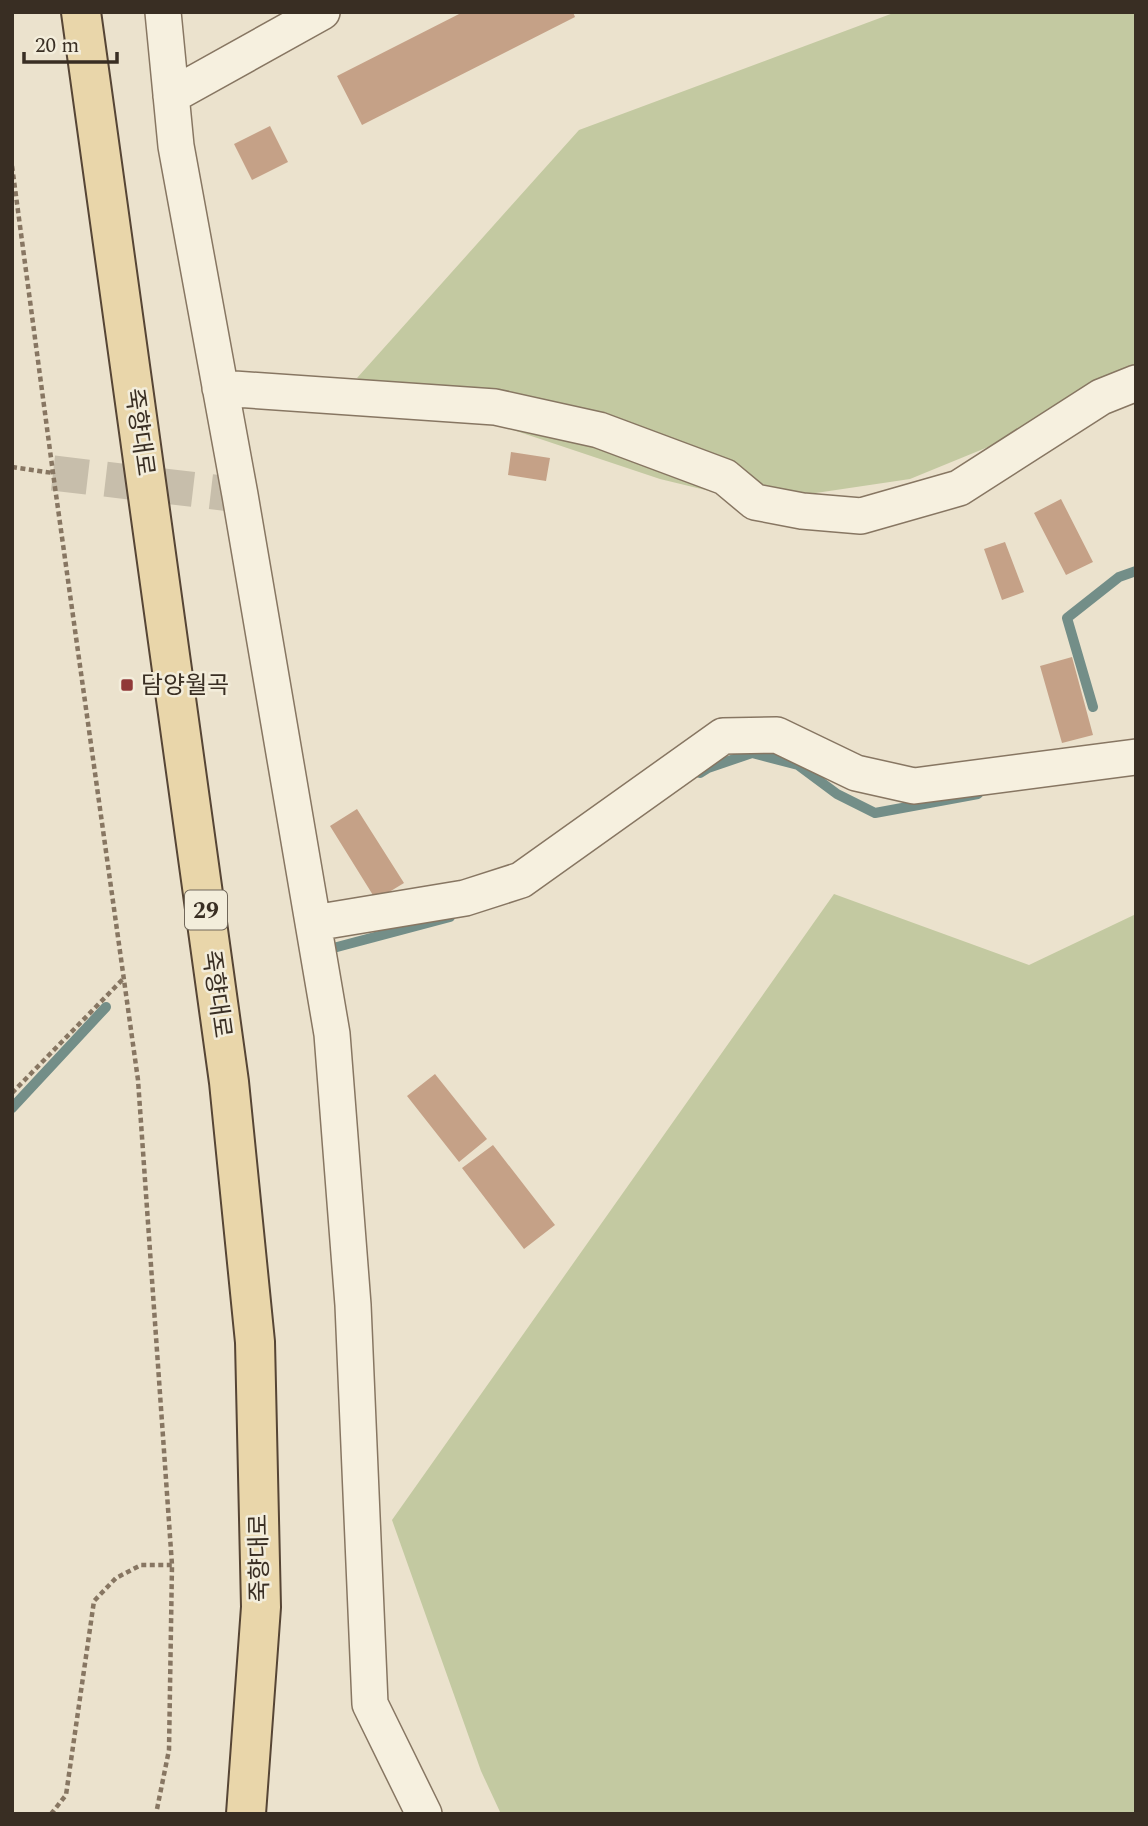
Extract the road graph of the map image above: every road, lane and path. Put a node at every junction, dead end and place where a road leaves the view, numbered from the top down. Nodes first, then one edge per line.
1 (81, 12) edge
2 (163, 12) edge
3 (322, 12) edge
4 (171, 96) junction
5 (12, 166) edge
6 (1136, 383) edge
7 (220, 388) junction
8 (12, 467) edge
9 (52, 473) junction
10 (1136, 757) edge
11 (314, 923) junction
12 (124, 978) junction
13 (12, 1093) edge
14 (172, 1565) junction
15 (51, 1814) edge
16 (156, 1814) edge
17 (246, 1814) edge
18 (424, 1814) edge

1 - 17 main road, 죽향대로 / 29
2 - 4 street
3 - 4 street
4 - 7 street
5 - 9 path
6 - 7 street
7 - 11 street
8 - 9 path
9 - 12 path
10 - 11 street
11 - 18 street
12 - 13 path
12 - 14 path
14 - 15 path
14 - 16 path

